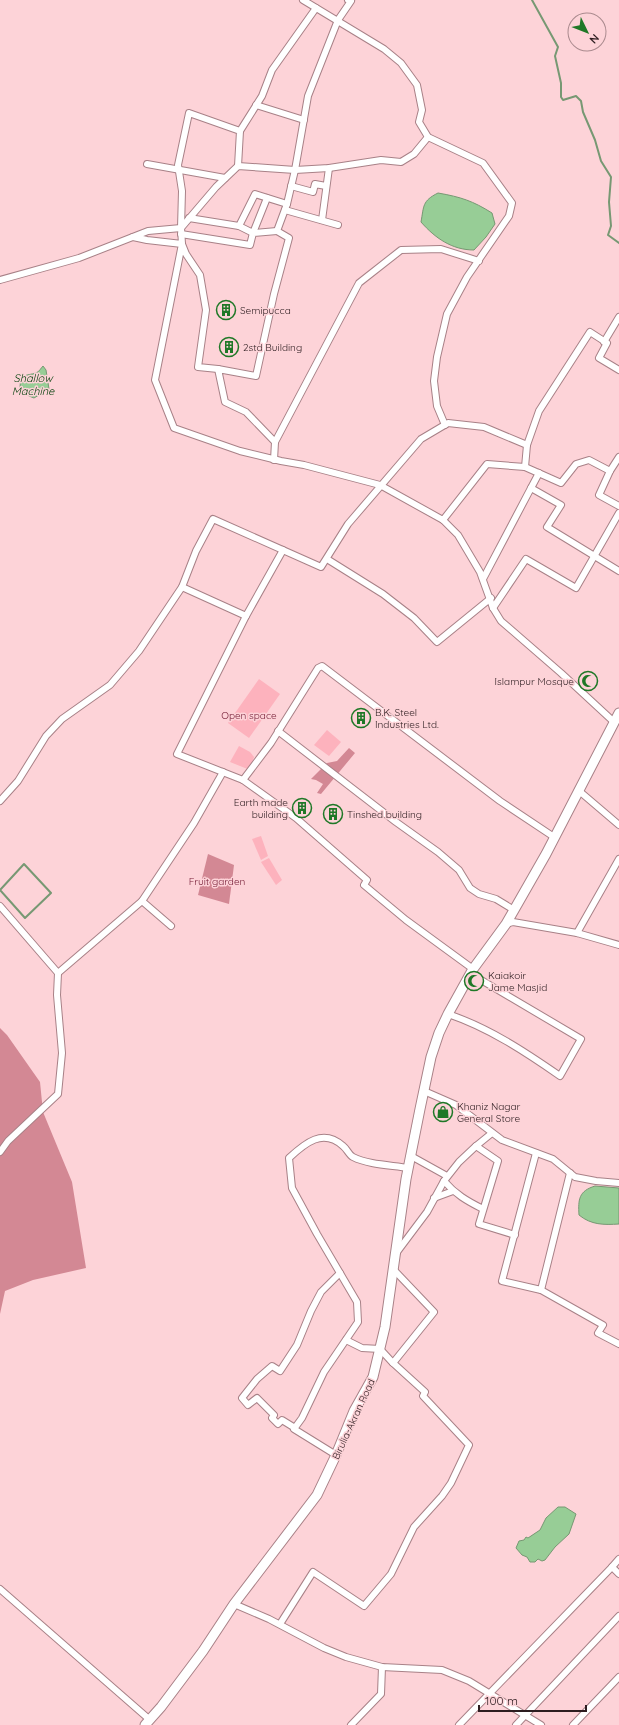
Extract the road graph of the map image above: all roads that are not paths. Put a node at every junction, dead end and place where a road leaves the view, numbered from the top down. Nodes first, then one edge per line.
1 (303, 0) edge
2 (348, 0) edge
3 (316, 8) junction
4 (338, 20) junction
5 (256, 105) junction
6 (304, 120) junction
7 (240, 131) junction
8 (428, 137) junction
9 (147, 164) dead end
10 (238, 166) junction
11 (329, 168) junction
12 (178, 170) junction
13 (296, 170) junction
14 (225, 178) junction
15 (292, 186) junction
16 (326, 186) junction
17 (267, 198) junction
18 (286, 207) junction
19 (189, 218) junction
20 (322, 220) junction
21 (338, 225) dead end
22 (239, 226) junction
23 (181, 231) junction
24 (277, 231) junction
25 (253, 232) junction
26 (133, 237) junction
27 (182, 244) junction
28 (479, 261) junction
29 (0, 280) edge
30 (619, 317) edge
31 (604, 342) junction
32 (218, 369) junction
33 (619, 370) edge
34 (445, 425) junction
35 (275, 442) junction
36 (527, 445) junction
37 (619, 457) edge
38 (274, 460) junction
39 (525, 467) junction
40 (610, 470) junction
41 (539, 473) junction
42 (380, 485) junction
43 (531, 488) junction
44 (619, 506) edge
45 (619, 513) edge
46 (443, 520) junction
47 (282, 550) junction
48 (594, 556) junction
49 (326, 559) junction
50 (619, 571) edge
51 (483, 579) junction
52 (182, 587) junction
53 (490, 598) junction
54 (494, 608) junction
55 (246, 616) junction
56 (619, 712) edge
57 (614, 722) junction
58 (278, 731) junction
59 (223, 772) junction
60 (243, 780) junction
61 (578, 790) junction
62 (0, 802) edge
63 (619, 825) edge
64 (554, 837) junction
65 (619, 859) edge
66 (142, 901) junction
67 (0, 906) edge
68 (514, 910) junction
69 (506, 924) junction
70 (171, 926) dead end
71 (577, 933) junction
72 (619, 945) edge
73 (472, 972) junction
74 (58, 973) junction
75 (448, 1014) junction
76 (424, 1091) junction
77 (492, 1133) junction
78 (476, 1146) junction
79 (0, 1152) edge
80 (536, 1153) junction
81 (411, 1156) junction
82 (409, 1168) junction
83 (570, 1173) junction
84 (446, 1179) junction
85 (619, 1183) edge
86 (453, 1191) junction
87 (434, 1198) junction
88 (483, 1209) junction
89 (515, 1235) junction
90 (395, 1258) junction
91 (393, 1269) junction
92 (340, 1273) junction
93 (541, 1290) junction
94 (346, 1340) junction
95 (619, 1344) edge
96 (380, 1349) junction
97 (393, 1363) junction
98 (295, 1428) junction
99 (336, 1455) junction
100 (619, 1559) edge
101 (612, 1567) junction
102 (619, 1574) edge
103 (0, 1589) edge
104 (234, 1604) junction
105 (619, 1616) edge
106 (280, 1624) junction
107 (382, 1667) junction
108 (619, 1677) edge
109 (489, 1694) junction
110 (525, 1716) junction
111 (147, 1724) edge
112 (351, 1725) edge
113 (459, 1725) edge
114 (516, 1725) edge
115 (541, 1725) edge
116 (573, 1725) edge

1 - 3 street
2 - 4 street
3 - 4 street
3 - 5 street
4 - 6 street
4 - 8 street
5 - 6 street
5 - 7 street
6 - 13 street
7 - 10 street
7 - 12 street
8 - 11 street
8 - 28 street
9 - 12 street
10 - 13 street
10 - 14 street
11 - 13 street
11 - 16 street
12 - 14 street
12 - 23 street
13 - 15 street
14 - 19 street
15 - 16 street
15 - 18 street
16 - 20 street
17 - 18 street
17 - 22 street
17 - 25 street
18 - 20 street
18 - 24 street
19 - 22 street
19 - 23 street
20 - 21 street
22 - 25 street
23 - 25 street
23 - 26 street
23 - 27 street
24 - 25 street
24 - 32 street
26 - 27 street
26 - 29 street
27 - 32 street
27 - 38 street
28 - 34 street
28 - 35 street
30 - 31 street
31 - 33 street
31 - 36 street
32 - 35 street
34 - 36 street
34 - 42 street
35 - 38 street
36 - 39 street
37 - 40 street
38 - 42 street
39 - 41 street
39 - 46 street
40 - 41 street
40 - 44 street
41 - 43 street
42 - 46 street
42 - 49 street
43 - 48 street
43 - 51 street
45 - 48 street
46 - 51 street
47 - 49 street
47 - 52 street
47 - 55 street
48 - 50 street
48 - 54 street
49 - 53 street
51 - 53 street
52 - 55 street
52 - 62 street
53 - 54 street
54 - 57 street
55 - 59 street
56 - 57 street, Birulia-Akran Road
57 - 61 street, Birulia-Akran Road
58 - 60 street
58 - 64 street
58 - 68 street
59 - 60 street
59 - 66 street
60 - 73 street
61 - 63 street
61 - 64 street, Birulia-Akran Road
64 - 68 street, Birulia-Akran Road
65 - 71 street
66 - 70 street
66 - 74 street
67 - 74 street
68 - 69 street, Birulia-Akran Road
69 - 71 street
69 - 73 street, Birulia-Akran Road
71 - 72 street
73 - 75 street, Birulia-Akran Road
73 - 75 street
74 - 79 street
75 - 76 street, Birulia-Akran Road
76 - 77 street
76 - 81 street, Birulia-Akran Road
77 - 78 street
77 - 80 street
78 - 84 street
78 - 88 street
80 - 83 street
80 - 89 street
81 - 82 street, Birulia-Akran Road
81 - 84 street
82 - 90 street, Birulia-Akran Road
82 - 92 street
83 - 85 street
83 - 93 street
84 - 86 street
84 - 87 street
86 - 87 street
86 - 88 street
87 - 90 street
88 - 89 street
89 - 93 street
90 - 91 street, Birulia-Akran Road
91 - 96 street, Birulia-Akran Road
91 - 97 street
92 - 94 street
92 - 98 street
93 - 95 street
94 - 96 street
94 - 98 street
96 - 97 street
96 - 99 street, Birulia-Akran Road
97 - 106 street
98 - 99 street
99 - 104 street, Birulia-Akran Road
100 - 101 street
101 - 102 street
101 - 109 street
103 - 111 street
104 - 106 street
104 - 111 street, Birulia-Akran Road
105 - 110 street
106 - 107 street
107 - 109 street
107 - 112 street
108 - 116 street
109 - 110 street
109 - 113 street
110 - 114 street
110 - 115 street

